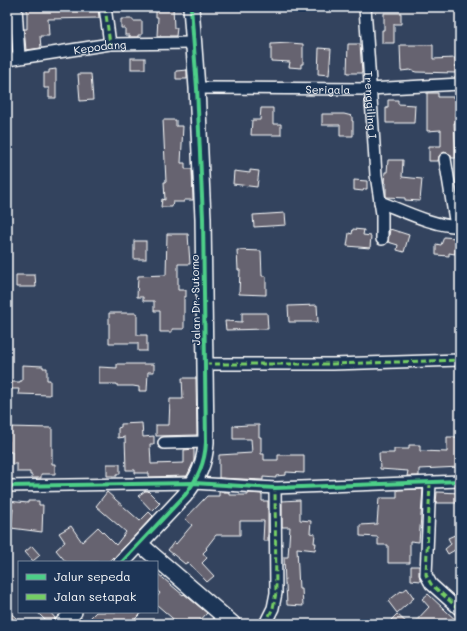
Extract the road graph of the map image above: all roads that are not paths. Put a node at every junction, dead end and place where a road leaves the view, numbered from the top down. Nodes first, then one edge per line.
1 (16, 7) edge
2 (105, 7) edge
3 (191, 7) edge
4 (365, 7) edge
5 (194, 43) junction
6 (110, 44) junction
7 (19, 57) junction
8 (7, 60) edge
9 (460, 84) edge
10 (197, 88) junction
11 (369, 89) junction
12 (445, 159) dead end
13 (380, 202) junction
14 (458, 226) edge
15 (382, 239) dead end
16 (460, 360) edge
17 (206, 364) junction
18 (206, 442) junction
19 (164, 443) dead end
20 (460, 481) edge
21 (430, 482) junction
22 (194, 483) junction
23 (7, 486) edge
24 (276, 488) junction
25 (140, 544) junction
26 (123, 561) edge
27 (460, 610) edge
28 (73, 613) edge
29 (62, 624) edge
30 (233, 624) edge
31 (265, 624) edge

1 - 7 street
2 - 6 street
3 - 5 street, Jalan Dr. Sutomo
4 - 11 street, Trenggiling I
5 - 6 street, Kepodang
5 - 10 street, Jalan Dr. Sutomo
6 - 7 street, Kepodang
7 - 8 street, Kepodang
9 - 11 street, Serigala
10 - 11 street, Serigala
10 - 17 street, Jalan Dr. Sutomo
11 - 13 street, Trenggiling I
12 - 14 street
13 - 14 street
13 - 15 street, Trenggiling I
16 - 17 street
17 - 18 street, Jalan Dr. Sutomo
18 - 19 street
18 - 22 street, Jalan Dr. Sutomo
20 - 21 street
21 - 24 street
21 - 27 street
22 - 23 street
22 - 24 street
22 - 25 street, Jalan Dr. Sutomo
24 - 31 street
25 - 26 street, Jalan Dr. Sutomo
25 - 30 street
28 - 29 street

